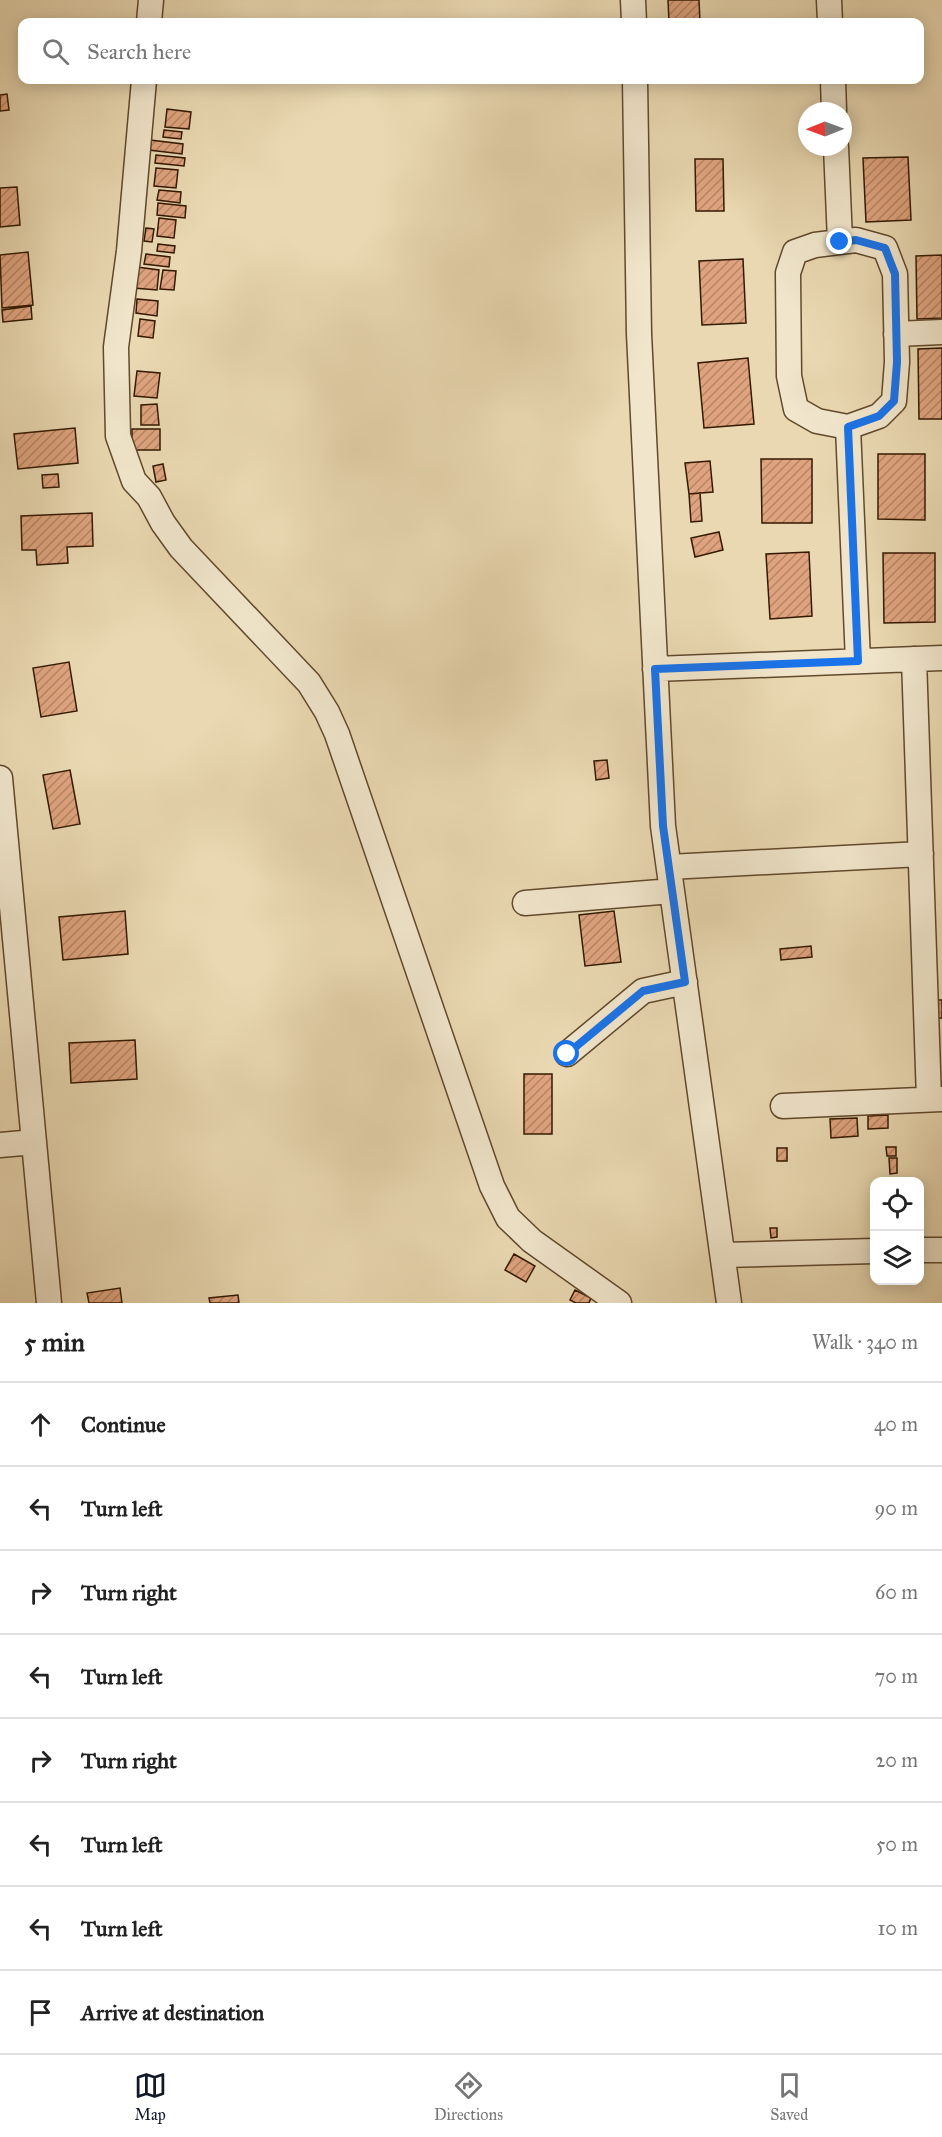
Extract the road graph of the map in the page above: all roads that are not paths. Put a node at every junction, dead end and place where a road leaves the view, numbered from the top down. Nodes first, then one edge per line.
1 (151, 0) edge
2 (633, 0) edge
3 (829, 0) edge
4 (149, 18) edge
5 (634, 18) edge
6 (830, 18) edge
7 (144, 84) edge
8 (635, 84) edge
9 (833, 84) edge
10 (834, 102) edge
11 (836, 156) edge
12 (840, 242) junction
13 (942, 332) edge
14 (896, 334) junction
15 (848, 427) junction
16 (942, 658) edge
17 (914, 659) junction
18 (858, 661) junction
19 (655, 669) junction
20 (0, 778) edge
21 (921, 854) junction
22 (670, 879) junction
23 (5, 884) edge
24 (525, 903) dead end
25 (685, 982) junction
26 (567, 1054) dead end
27 (936, 1099) edge
28 (783, 1106) dead end
29 (34, 1142) junction
30 (0, 1145) edge
31 (924, 1250) edge
32 (942, 1250) edge
33 (870, 1251) edge
34 (723, 1255) junction
35 (49, 1303) edge
36 (619, 1303) edge
37 (729, 1303) edge

1 - 4 street
2 - 5 street
3 - 6 street
7 - 36 street
8 - 19 street
9 - 10 street
11 - 12 street
12 - 14 street
12 - 15 street
13 - 14 street
14 - 15 street
15 - 18 street
16 - 17 street
17 - 18 street
17 - 21 street
18 - 19 street
19 - 22 street
20 - 23 street
21 - 22 street
21 - 27 street
22 - 24 street
22 - 25 street
23 - 29 street
25 - 26 street
25 - 34 street
27 - 28 street
29 - 30 street
29 - 35 street
31 - 32 street
33 - 34 street
34 - 37 street

